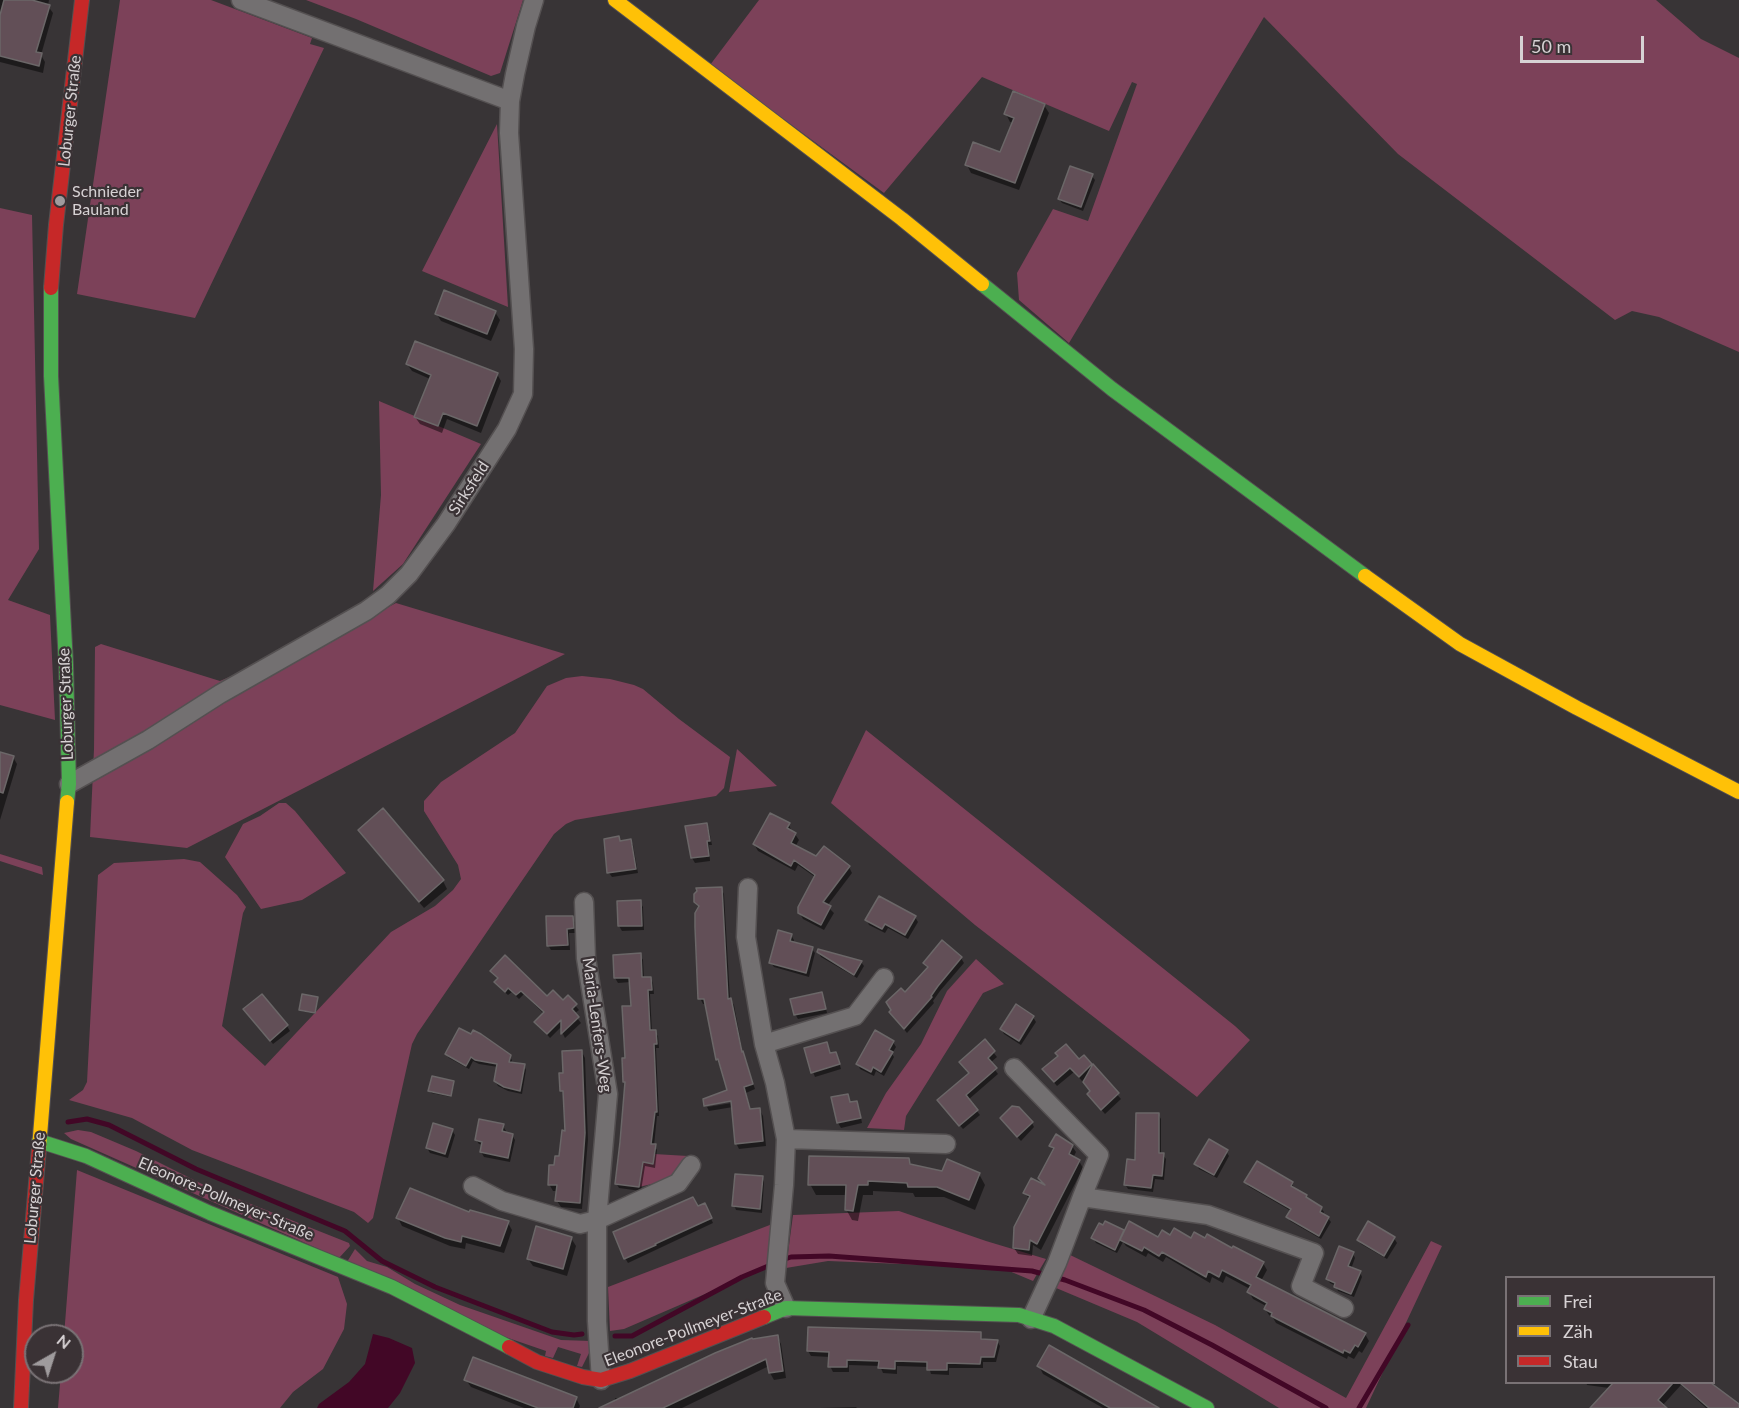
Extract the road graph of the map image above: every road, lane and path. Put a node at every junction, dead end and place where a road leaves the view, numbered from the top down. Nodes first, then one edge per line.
1 (82, 0) edge
2 (241, 0) edge
3 (534, 0) edge
4 (615, 0) edge
5 (510, 101) junction
6 (69, 784) junction
7 (1739, 792) edge
8 (748, 888) dead end
9 (584, 902) dead end
10 (884, 978) dead end
11 (764, 1044) junction
12 (1014, 1068) dead end
13 (786, 1139) junction
14 (39, 1141) junction
15 (946, 1144) dead end
16 (691, 1165) dead end
17 (473, 1186) dead end
18 (1082, 1197) junction
19 (597, 1220) junction
20 (786, 1308) junction
21 (1344, 1308) dead end
22 (1031, 1319) junction
23 (601, 1380) junction
24 (21, 1408) edge
25 (1207, 1408) edge

1 - 6 street, Loburger Straße
2 - 5 street
3 - 5 street, Sirksfeld
4 - 7 street
5 - 6 street, Sirksfeld
6 - 14 street, Loburger Straße
8 - 11 street
9 - 19 street, Maria-Lenfers-Weg
10 - 11 street
11 - 13 street
12 - 18 street
13 - 15 street
13 - 20 street
14 - 23 street, Eleonore-Pollmeyer-Straße
14 - 24 street, Loburger Straße
16 - 19 street
17 - 19 street
18 - 21 street
18 - 22 street
19 - 23 street, Maria-Lenfers-Weg
20 - 22 street, Eleonore-Pollmeyer-Straße
20 - 23 street, Eleonore-Pollmeyer-Straße
22 - 25 street, Eleonore-Pollmeyer-Straße

